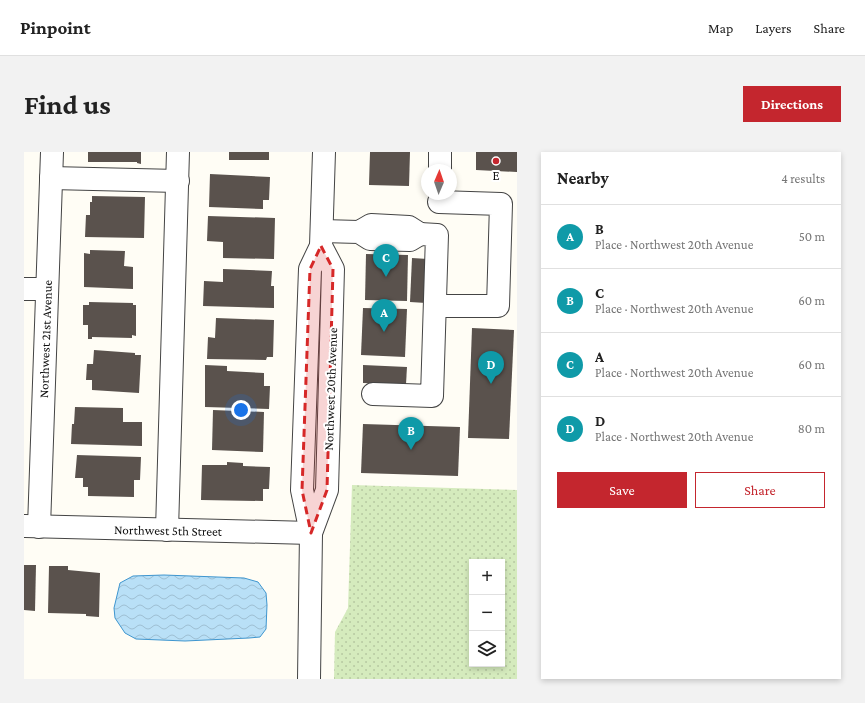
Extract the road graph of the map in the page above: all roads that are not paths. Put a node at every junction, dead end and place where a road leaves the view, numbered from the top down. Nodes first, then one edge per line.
1 (52, 152) edge
2 (178, 152) edge
3 (324, 152) edge
4 (440, 152) edge
5 (440, 164) edge
6 (51, 178) junction
7 (178, 181) junction
8 (438, 200) edge
9 (457, 200) edge
10 (429, 234) junction
11 (321, 239) junction
12 (24, 289) edge
13 (47, 289) junction
14 (435, 306) junction
15 (373, 394) dead end
16 (32, 527) edge
17 (167, 530) junction
18 (312, 533) junction
19 (310, 679) edge

1 - 6 street, Northwest 21st Avenue
2 - 7 street
3 - 11 street, Northwest 20th Avenue
4 - 5 street
6 - 7 street
6 - 13 street, Northwest 21st Avenue
7 - 17 street
8 - 10 street
9 - 14 street
10 - 11 street
10 - 14 street
11 - 18 street, Northwest 20th Avenue
12 - 13 street
13 - 16 street, Northwest 21st Avenue
14 - 15 street
16 - 17 street, Northwest 5th Street
17 - 18 street, Northwest 5th Street
18 - 19 street, Northwest 20th Avenue

